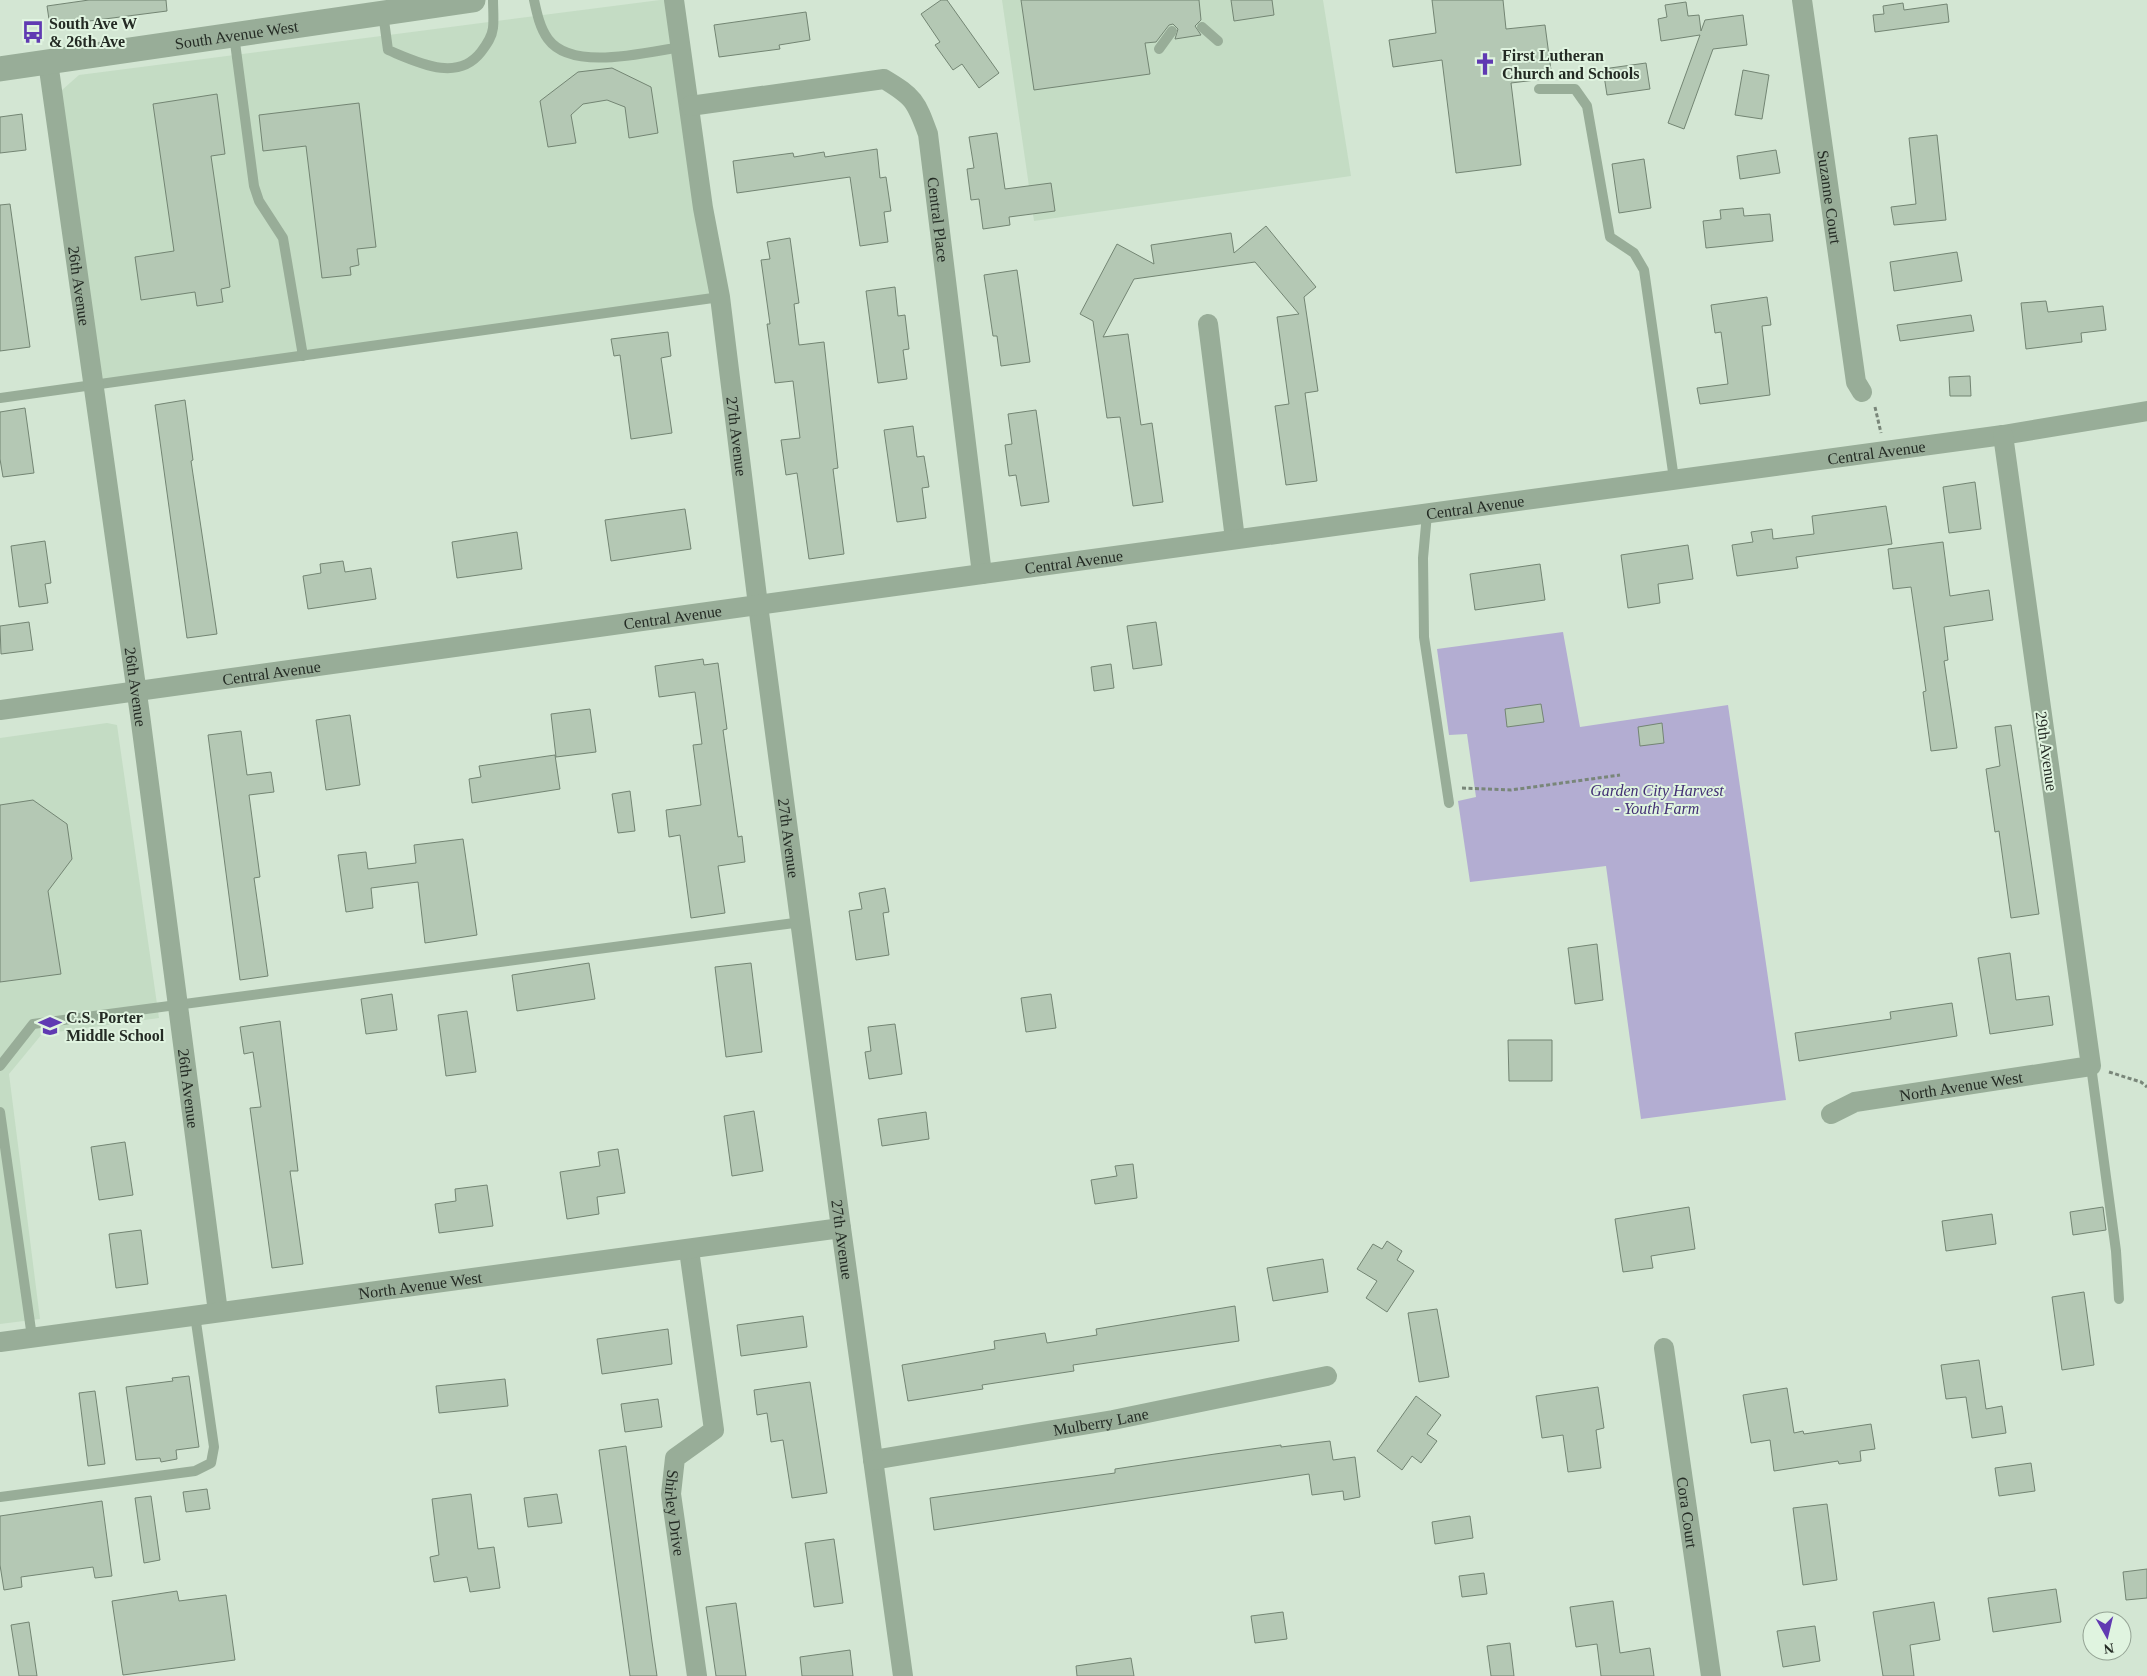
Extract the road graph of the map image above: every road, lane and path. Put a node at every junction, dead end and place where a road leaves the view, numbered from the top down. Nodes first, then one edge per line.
1 (473, 0) edge
2 (493, 0) edge
3 (534, 0) edge
4 (674, 0) edge
5 (1802, 0) edge
6 (420, 4) edge
7 (383, 13) junction
8 (1202, 27) dead end
9 (1172, 31) dead end
10 (234, 35) junction
11 (1218, 41) dead end
12 (681, 47) junction
13 (1159, 49) dead end
14 (48, 62) junction
15 (0, 69) edge
16 (1539, 89) dead end
17 (690, 106) junction
18 (720, 297) junction
19 (1208, 324) dead end
20 (303, 356) junction
21 (93, 386) junction
22 (1862, 392) joint
23 (0, 398) edge
24 (2147, 411) edge
25 (2003, 435) junction
26 (1883, 451) junction
27 (1674, 480) junction
28 (1427, 514) junction
29 (1235, 539) junction
30 (982, 574) junction
31 (758, 605) junction
32 (136, 691) junction
33 (0, 710) edge
34 (1620, 775) dead end
35 (1446, 788) junction
36 (1449, 803) dead end
37 (802, 922) junction
38 (178, 1006) junction
39 (0, 1066) edge
40 (2092, 1066) junction
41 (2147, 1087) edge
42 (0, 1112) edge
43 (1832, 1114) dead end
44 (841, 1228) junction
45 (689, 1250) junction
46 (2119, 1299) dead end
47 (218, 1312) junction
48 (195, 1315) junction
49 (32, 1337) junction
50 (0, 1342) edge
51 (1664, 1348) dead end
52 (1327, 1376) dead end
53 (873, 1460) junction
54 (0, 1498) edge
55 (697, 1676) edge
56 (903, 1676) edge
57 (1711, 1676) edge

1 - 6 street, South Avenue West
2 - 7 lane
3 - 12 lane
4 - 12 street, 27th Avenue
5 - 22 street, Suzanne Court
6 - 7 street, South Avenue West
7 - 10 street, South Avenue West
8 - 11 lane
9 - 13 lane
10 - 14 street, South Avenue West
10 - 20 lane
12 - 17 street, 27th Avenue
14 - 15 street, South Avenue West
14 - 21 street, 26th Avenue
16 - 27 lane
17 - 18 street, 27th Avenue
17 - 30 street, Central Place
18 - 20 lane
18 - 31 street, 27th Avenue
19 - 29 street
20 - 21 lane
21 - 23 lane
21 - 32 street, 26th Avenue
22 - 26 path
24 - 25 street, Central Avenue
25 - 26 street, Central Avenue
25 - 40 street, 29th Avenue
26 - 27 street, Central Avenue
27 - 28 street, Central Avenue
28 - 29 street, Central Avenue
28 - 35 lane
29 - 30 street, Central Avenue
30 - 31 street, Central Avenue
31 - 32 street, Central Avenue
31 - 37 street, 27th Avenue
32 - 33 street, Central Avenue
32 - 38 street, 26th Avenue
34 - 35 path
35 - 36 lane
37 - 38 lane
37 - 44 street, 27th Avenue
38 - 39 lane
38 - 47 street, 26th Avenue
40 - 41 path
40 - 43 street, North Avenue West
40 - 46 lane
42 - 49 lane
44 - 45 street, North Avenue West
44 - 53 street, 27th Avenue
45 - 47 street, North Avenue West
45 - 55 street, Shirley Drive
47 - 48 street, North Avenue West
48 - 49 street, North Avenue West
48 - 54 lane
49 - 50 street, North Avenue West
51 - 57 street, Cora Court
52 - 53 street, Mulberry Lane
53 - 56 street, 27th Avenue

